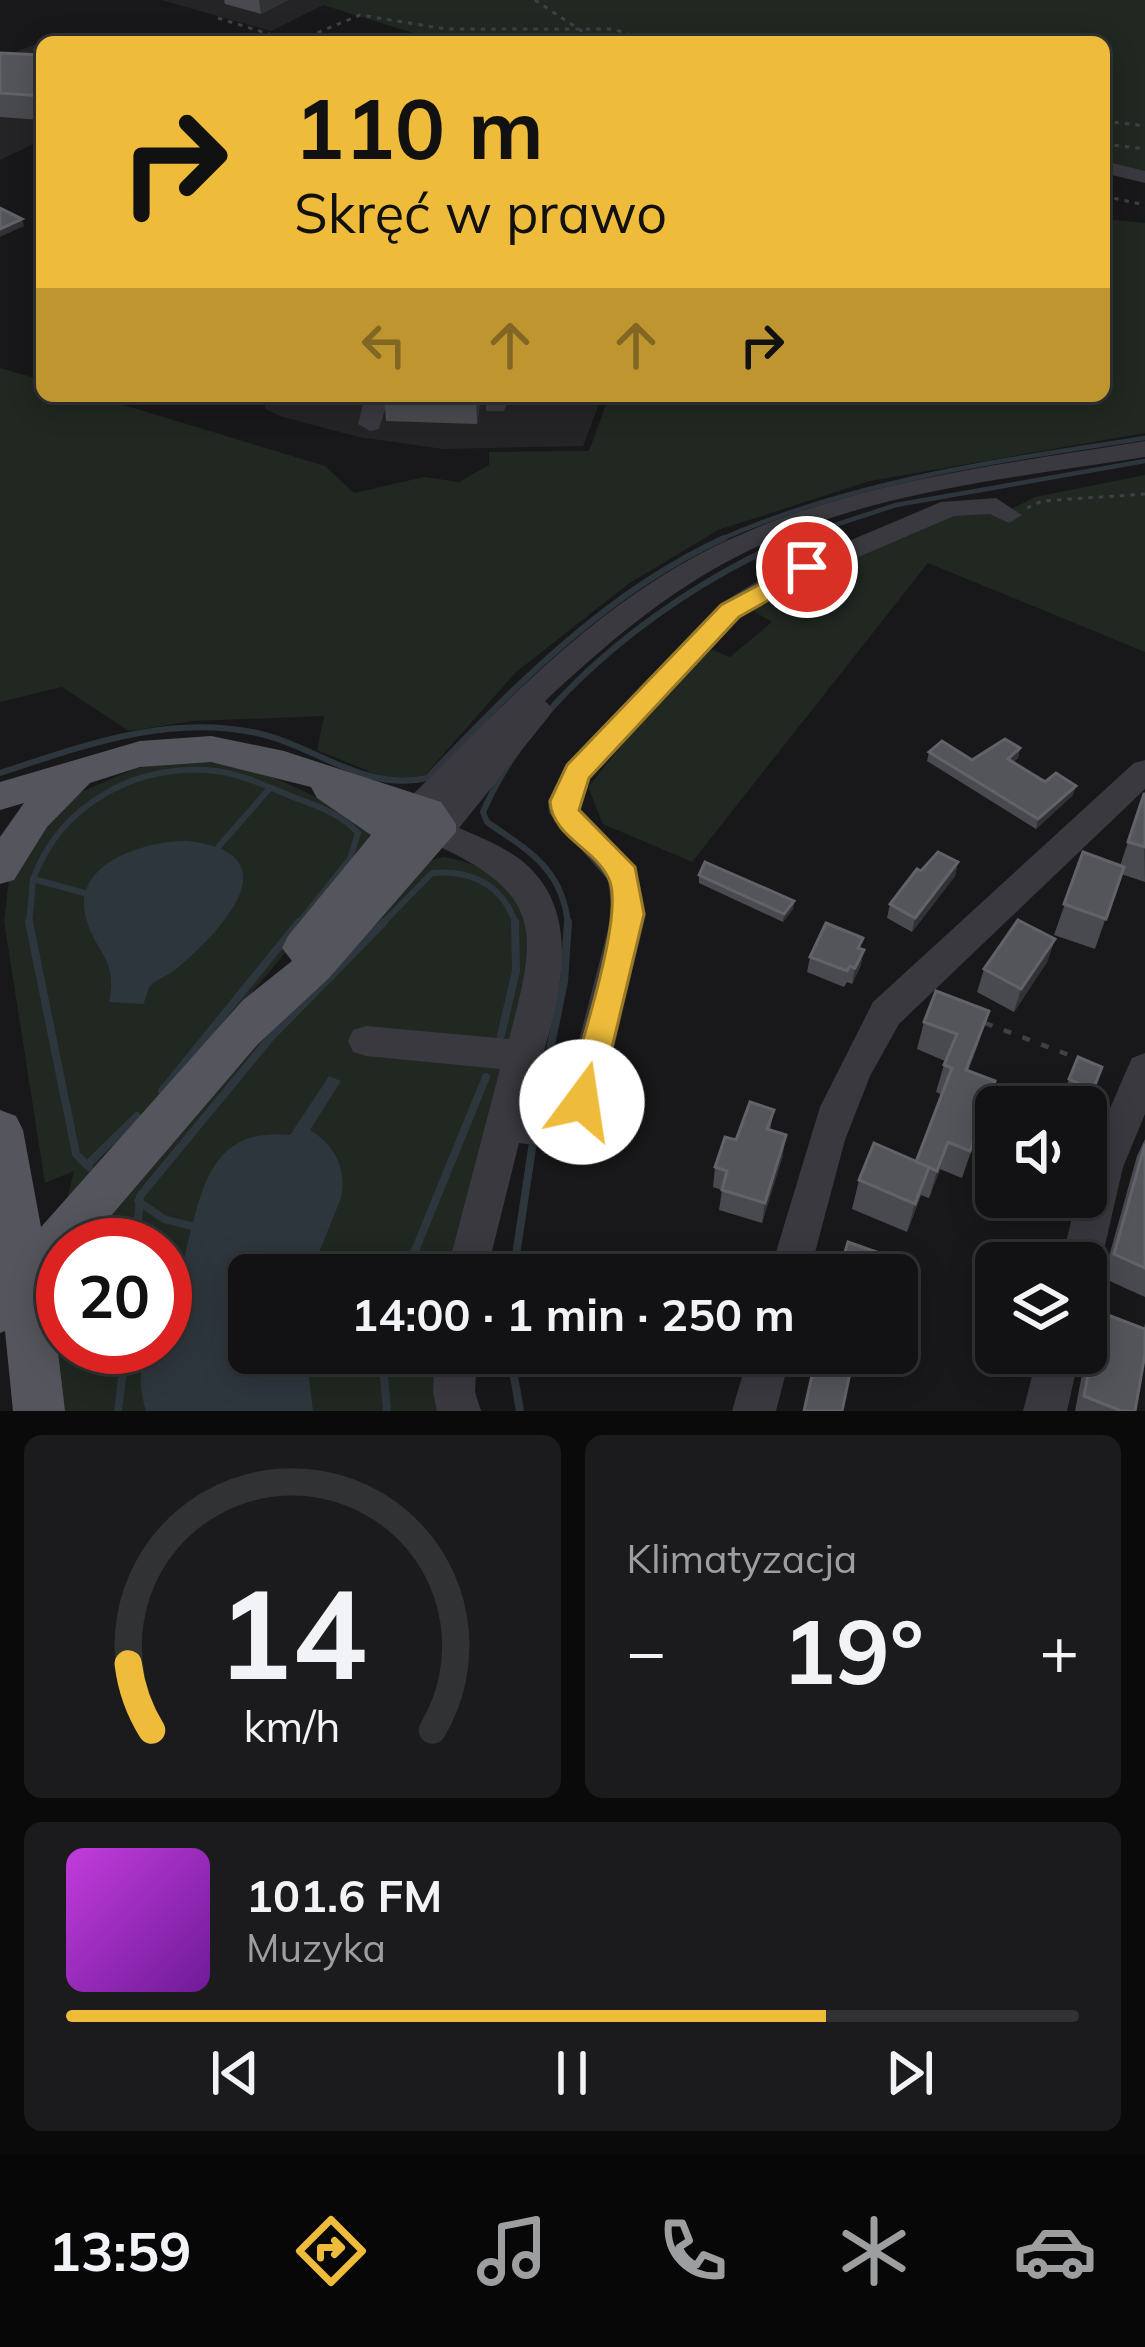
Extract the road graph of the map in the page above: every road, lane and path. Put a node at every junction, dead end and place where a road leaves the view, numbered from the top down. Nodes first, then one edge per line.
1 (535, 0) edge
2 (218, 18) dead end
3 (574, 27) junction
4 (276, 36) edge
5 (309, 36) edge
6 (588, 36) edge
7 (634, 36) edge
8 (1110, 122) edge
9 (1145, 126) edge
10 (1110, 145) edge
11 (1145, 149) edge
12 (1110, 167) edge
13 (1145, 176) edge
14 (1110, 197) edge
15 (1145, 206) edge
16 (376, 402) edge
17 (370, 424) dead end
18 (1145, 449) edge
19 (1145, 494) edge
20 (1009, 515) joint
21 (95, 769) junction
22 (1145, 771) edge
23 (0, 796) edge
24 (417, 824) junction
25 (0, 868) edge
26 (977, 1020) edge
27 (366, 1041) dead end
28 (522, 1056) junction
29 (1079, 1058) edge
30 (1145, 1069) edge
31 (503, 1124) junction
32 (0, 1130) edge
33 (1086, 1242) edge
34 (471, 1254) edge
35 (795, 1254) edge
36 (14, 1314) edge
37 (455, 1374) edge
38 (764, 1374) edge
39 (1054, 1374) edge
40 (39, 1411) edge
41 (459, 1411) edge
42 (754, 1411) edge
43 (1046, 1411) edge

1 - 3 path
2 - 4 path
3 - 5 path
3 - 6 path
3 - 7 path
8 - 9 path
10 - 11 path
12 - 13 street
14 - 15 path
16 - 17 street
18 - 24 street
19 - 20 path
20 - 31 street
21 - 23 main road
21 - 24 main road
21 - 25 main road
22 - 35 street
24 - 28 street
24 - 36 main road
26 - 29 path
27 - 28 street
28 - 31 street
30 - 33 street
31 - 34 street
32 - 36 main road, bridge
36 - 40 main road
37 - 41 street
38 - 42 street
39 - 43 street

